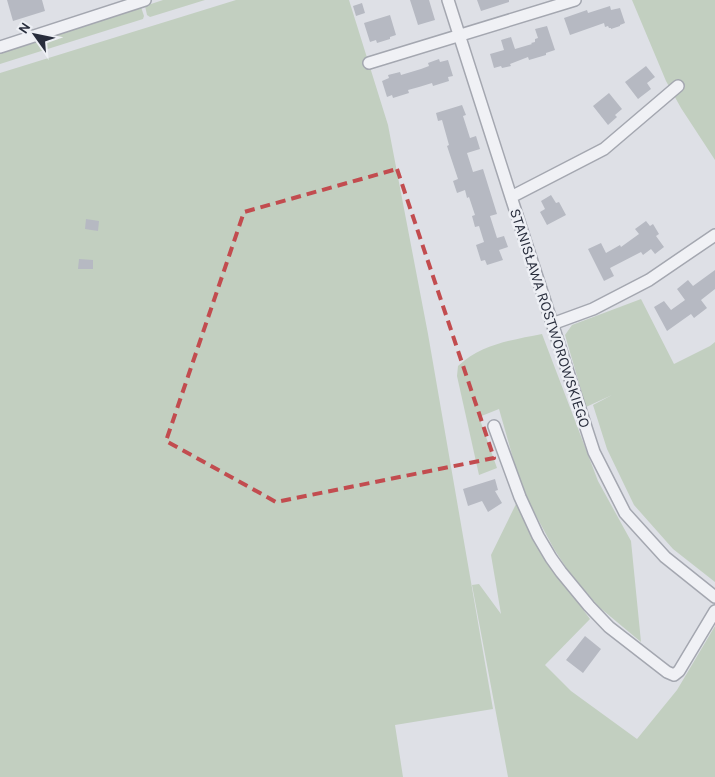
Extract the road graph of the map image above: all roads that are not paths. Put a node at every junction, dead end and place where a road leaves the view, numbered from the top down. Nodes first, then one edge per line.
1 (145, 0) edge
2 (448, 0) edge
3 (575, 0) edge
4 (112, 5) edge
5 (460, 35) junction
6 (0, 46) edge
7 (369, 63) dead end
8 (678, 86) dead end
9 (511, 198) junction
10 (715, 235) edge
11 (552, 324) junction
12 (494, 426) dead end
13 (715, 597) edge
14 (715, 611) edge

1 - 4 street
2 - 5 street, STANISŁAWA ROSTWOROWSKIEGO
3 - 5 street
4 - 6 street
5 - 7 street
5 - 9 street, STANISŁAWA ROSTWOROWSKIEGO
8 - 9 street
9 - 11 street, STANISŁAWA ROSTWOROWSKIEGO
10 - 11 street
11 - 13 street, STANISŁAWA ROSTWOROWSKIEGO
12 - 14 street

